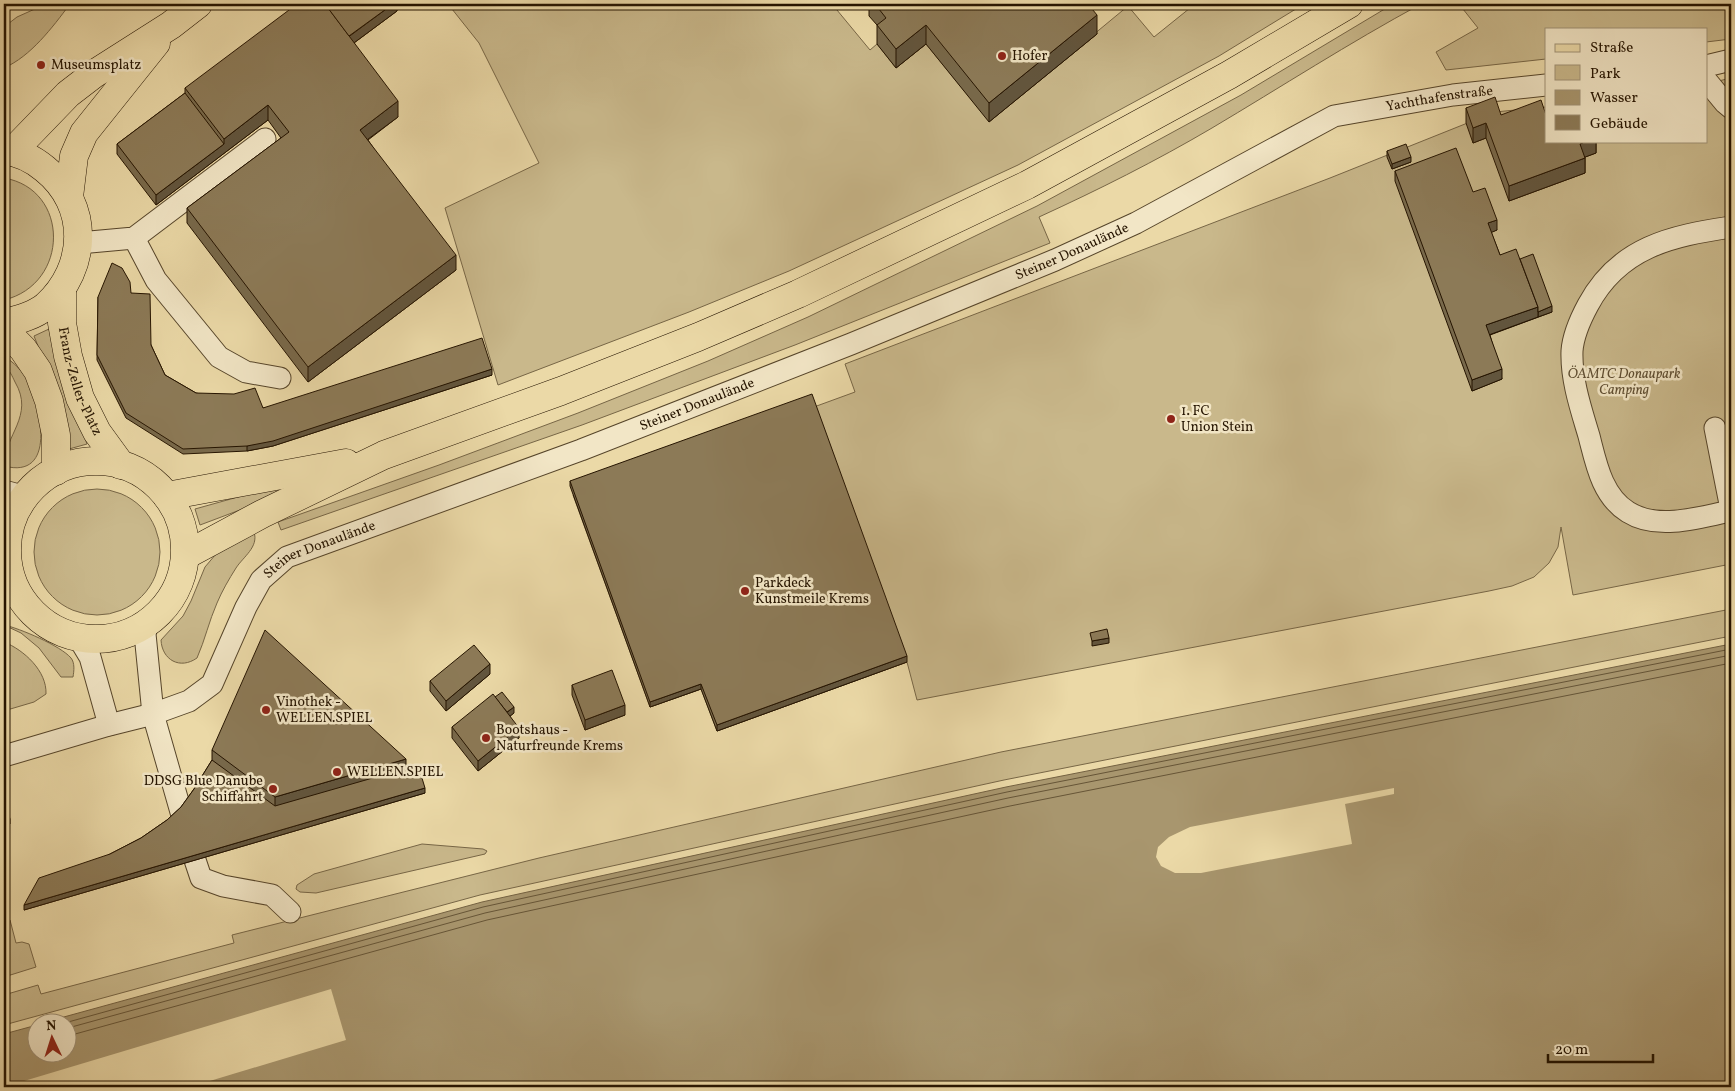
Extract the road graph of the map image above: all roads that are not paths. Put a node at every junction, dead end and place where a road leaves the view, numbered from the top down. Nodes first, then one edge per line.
1 (198, 4) edge
2 (1349, 4) edge
3 (171, 25) junction
4 (1731, 60) edge
5 (1708, 66) edge
6 (1708, 82) edge
7 (1545, 85) edge
8 (1731, 108) edge
9 (1334, 116) joint
10 (264, 139) dead end
11 (8, 151) edge
12 (69, 196) junction
13 (1731, 227) edge
14 (134, 238) junction
15 (79, 243) junction
16 (62, 289) junction
17 (4, 323) edge
18 (4, 330) edge
19 (280, 378) dead end
20 (1714, 428) dead end
21 (384, 455) junction
22 (121, 465) junction
23 (56, 471) junction
24 (15, 494) edge
25 (167, 496) junction
26 (1731, 510) edge
27 (6, 540) edge
28 (186, 555) junction
29 (17, 611) edge
30 (148, 623) junction
31 (78, 637) junction
32 (153, 714) junction
33 (109, 724) junction
34 (4, 756) edge
35 (181, 812) edge
36 (195, 860) edge
37 (290, 912) dead end

1 - 3 main road
2 - 21 main road
3 - 11 main road
3 - 12 main road
4 - 5 lane
6 - 8 lane
7 - 9 lane, Yachthafenstraße
9 - 32 lane, Steiner Donaulände
10 - 14 lane
11 - 12 main road, Franz-Zeller-Platz
12 - 15 main road, Franz-Zeller-Platz
13 - 26 lane
14 - 15 lane
14 - 19 lane
15 - 16 main road, Franz-Zeller-Platz
16 - 17 main road, Franz-Zeller-Platz
16 - 22 main road, Franz-Zeller-Platz
18 - 23 main road
20 - 26 lane
21 - 25 main road
21 - 28 main road
22 - 23 main road
22 - 25 main road
23 - 24 main road
24 - 27 main road
25 - 28 main road
27 - 29 main road
28 - 30 main road
29 - 31 main road
30 - 31 main road
30 - 32 lane
31 - 33 lane
32 - 33 lane, Steiner Donaulände
32 - 35 lane
33 - 34 lane, Steiner Donaulände
36 - 37 lane

